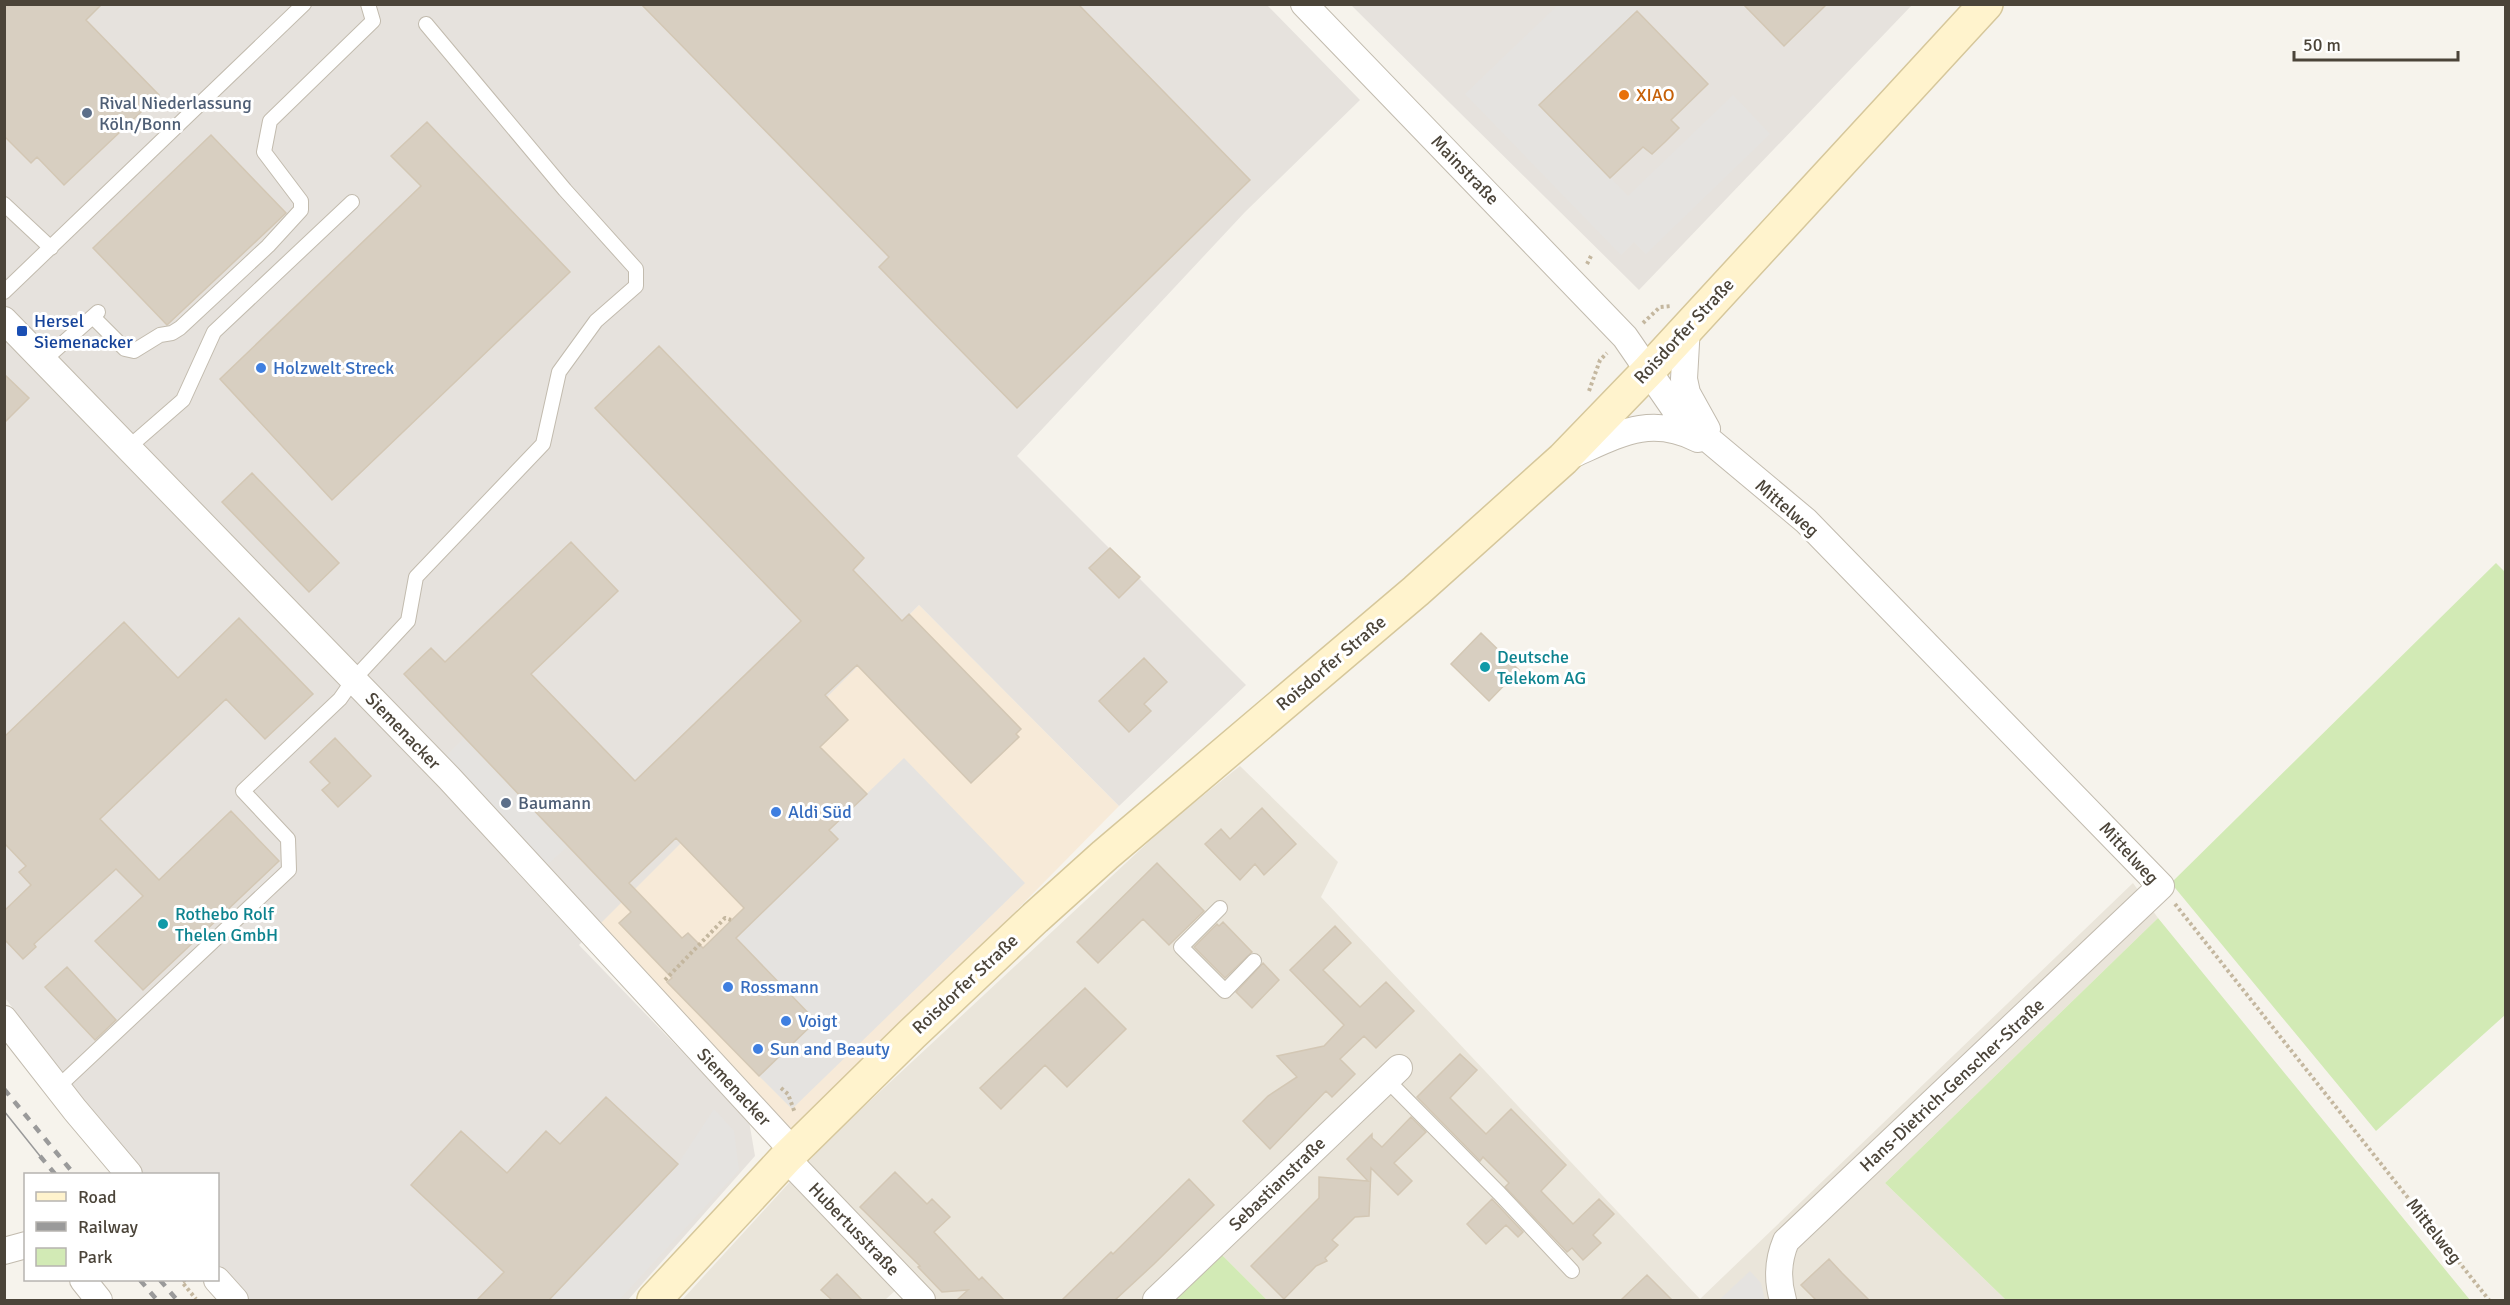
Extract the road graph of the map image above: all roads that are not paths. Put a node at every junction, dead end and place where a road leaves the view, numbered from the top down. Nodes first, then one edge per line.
1 (304, 4) edge
2 (368, 4) edge
3 (1304, 4) edge
4 (1986, 4) edge
5 (426, 24) dead end
6 (352, 202) dead end
7 (4, 204) edge
8 (51, 248) junction
9 (4, 292) edge
10 (4, 320) edge
11 (1687, 326) junction
12 (1625, 337) joint
13 (44, 360) junction
14 (1649, 370) junction
15 (129, 447) junction
16 (1719, 450) junction
17 (1563, 459) junction
18 (354, 679) junction
19 (2161, 886) joint
20 (1220, 908) dead end
21 (1254, 961) dead end
22 (4, 1019) edge
23 (1392, 1073) joint
24 (58, 1087) junction
25 (792, 1143) junction
26 (128, 1173) edge
27 (24, 1246) edge
28 (4, 1251) edge
29 (1572, 1271) dead end
30 (84, 1281) edge
31 (218, 1281) edge
32 (99, 1300) edge
33 (235, 1300) edge
34 (654, 1300) edge
35 (922, 1300) edge
36 (1156, 1300) edge
37 (1783, 1300) edge

1 - 8 lane
2 - 13 lane
3 - 12 street, Mainstraße
4 - 11 main road, Roisdorfer Straße
5 - 18 lane
6 - 15 lane
7 - 8 lane
8 - 9 lane
10 - 13 street, Siemenacker
11 - 14 main road, Roisdorfer Straße
11 - 16 street, Mittelweg
12 - 14 street, Mittelweg
13 - 15 street, Siemenacker
14 - 16 street, Mittelweg
14 - 17 main road, Roisdorfer Straße
15 - 18 street, Siemenacker
16 - 17 street, Mittelweg
16 - 19 street, Mittelweg
17 - 25 main road, Roisdorfer Straße
18 - 24 lane
18 - 25 street, Siemenacker
19 - 37 street, Hans-Dietrich-Genscher-Straße
20 - 21 lane
22 - 24 street
23 - 29 lane
23 - 36 street, Sebastianstraße
24 - 26 street
25 - 34 main road, Roisdorfer Straße
25 - 35 street, Hubertusstraße
27 - 28 street
30 - 32 street
31 - 33 street

